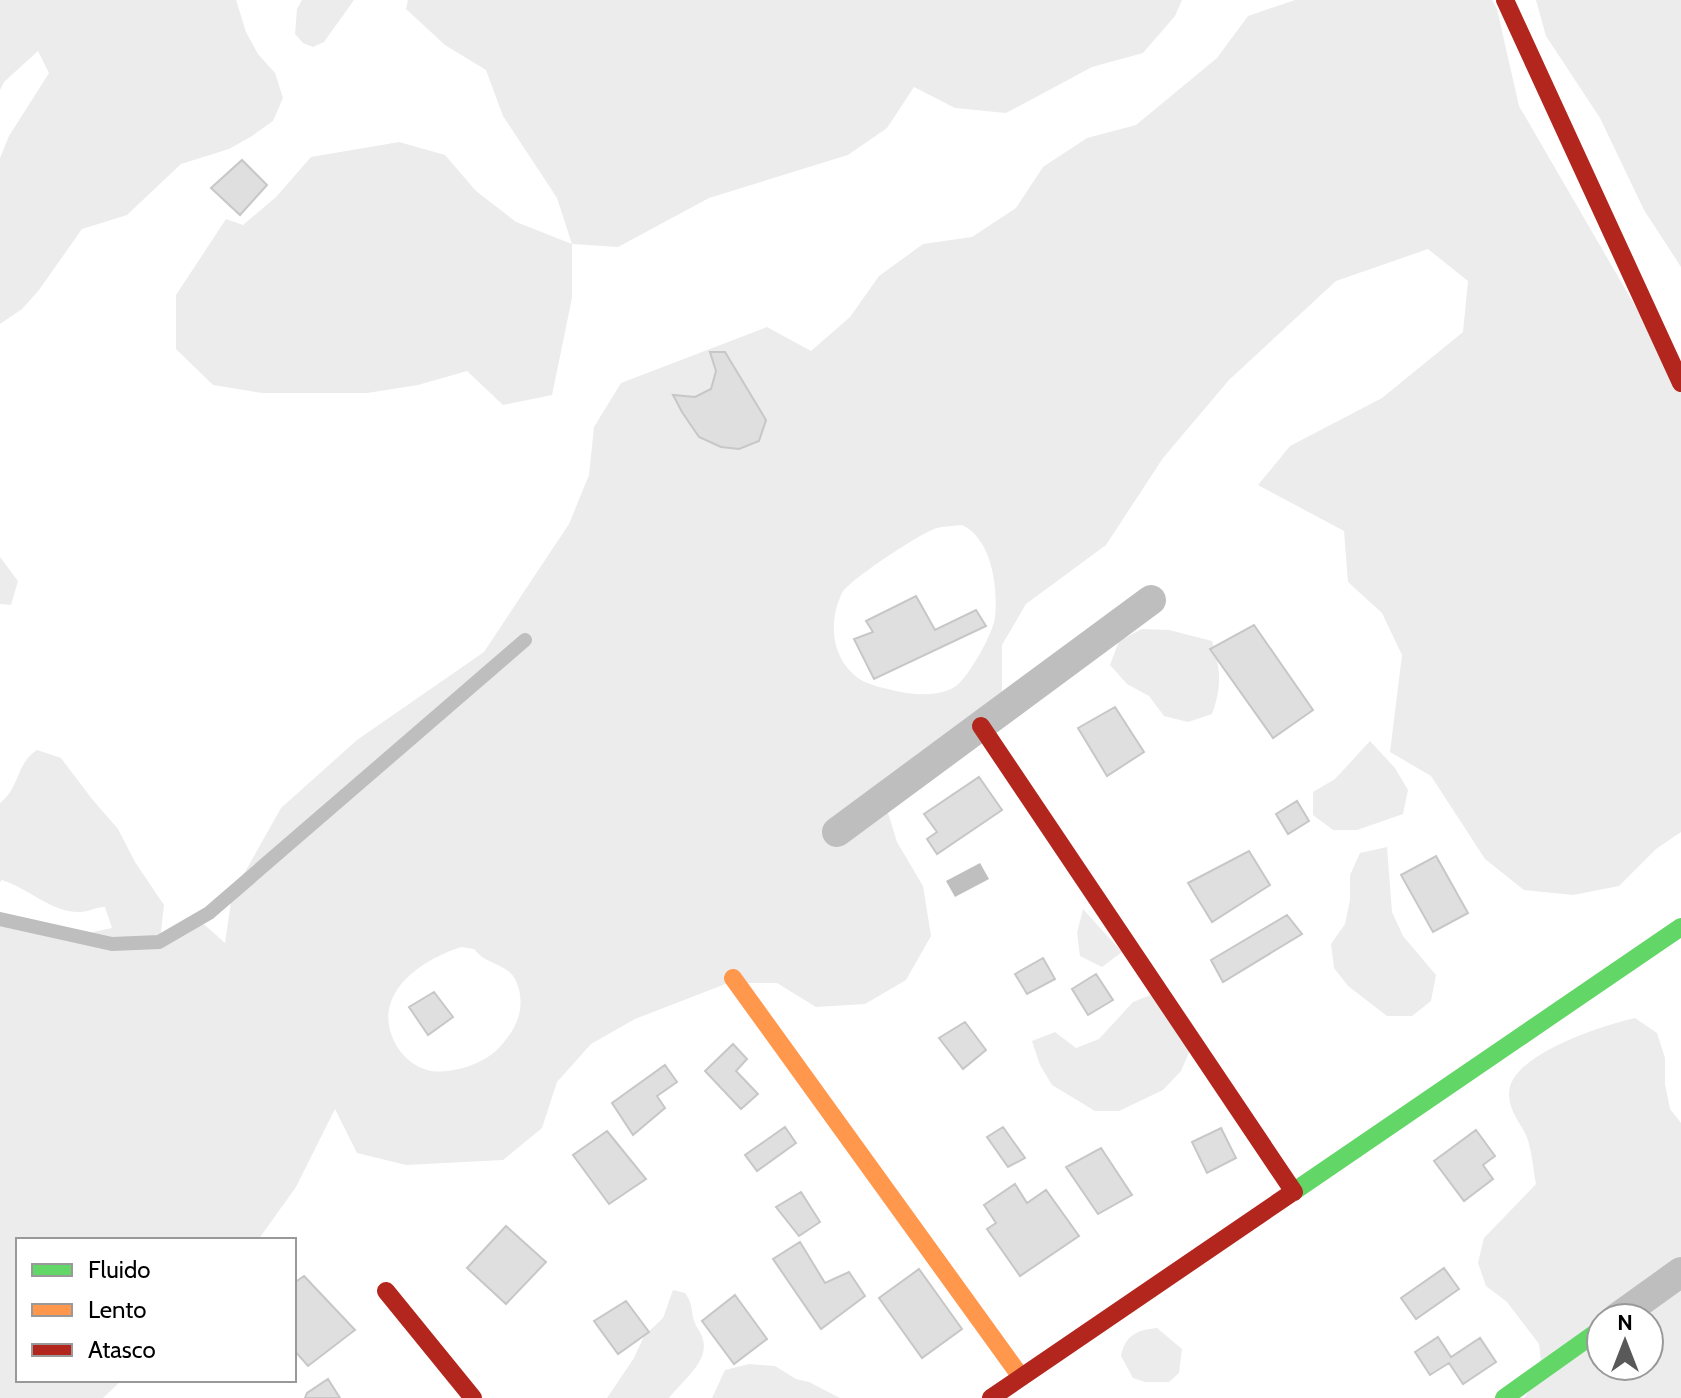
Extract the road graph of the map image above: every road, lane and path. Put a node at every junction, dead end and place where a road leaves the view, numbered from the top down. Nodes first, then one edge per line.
1 (1505, 0) edge
2 (1681, 383) edge
3 (1151, 600) dead end
4 (525, 640) dead end
5 (981, 726) junction
6 (837, 832) dead end
7 (0, 919) edge
8 (1681, 927) edge
9 (733, 978) dead end
10 (1294, 1192) junction
11 (1681, 1272) edge
12 (386, 1291) dead end
13 (1639, 1302) edge
14 (1585, 1340) edge
15 (1021, 1377) junction
16 (473, 1398) edge
17 (991, 1398) edge
18 (1504, 1398) edge

1 - 2 street
3 - 5 street
4 - 7 lane
5 - 6 street
5 - 10 street
8 - 10 street
9 - 15 street
10 - 15 street
11 - 13 street
12 - 16 street
14 - 18 street
15 - 17 street

